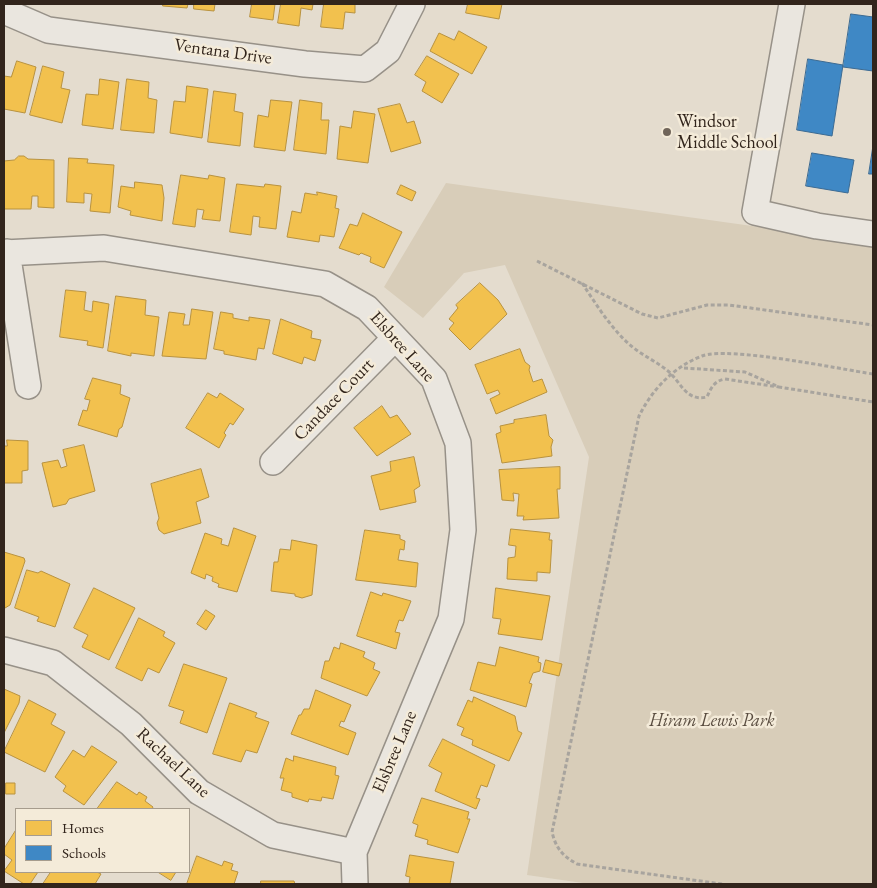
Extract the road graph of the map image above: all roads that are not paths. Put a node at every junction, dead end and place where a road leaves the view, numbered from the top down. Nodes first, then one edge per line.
1 (412, 4) edge
2 (792, 4) edge
3 (4, 11) edge
4 (873, 234) edge
5 (6, 252) edge
6 (395, 338) junction
7 (28, 386) dead end
8 (273, 462) dead end
9 (4, 650) edge
10 (354, 852) junction
11 (355, 884) edge

1 - 3 street, Ventana Drive
2 - 4 street
5 - 6 street, Elsbree Lane
5 - 7 street
6 - 8 street, Candace Court
6 - 10 street, Elsbree Lane
9 - 10 street, Rachael Lane
10 - 11 street, Elsbree Lane

